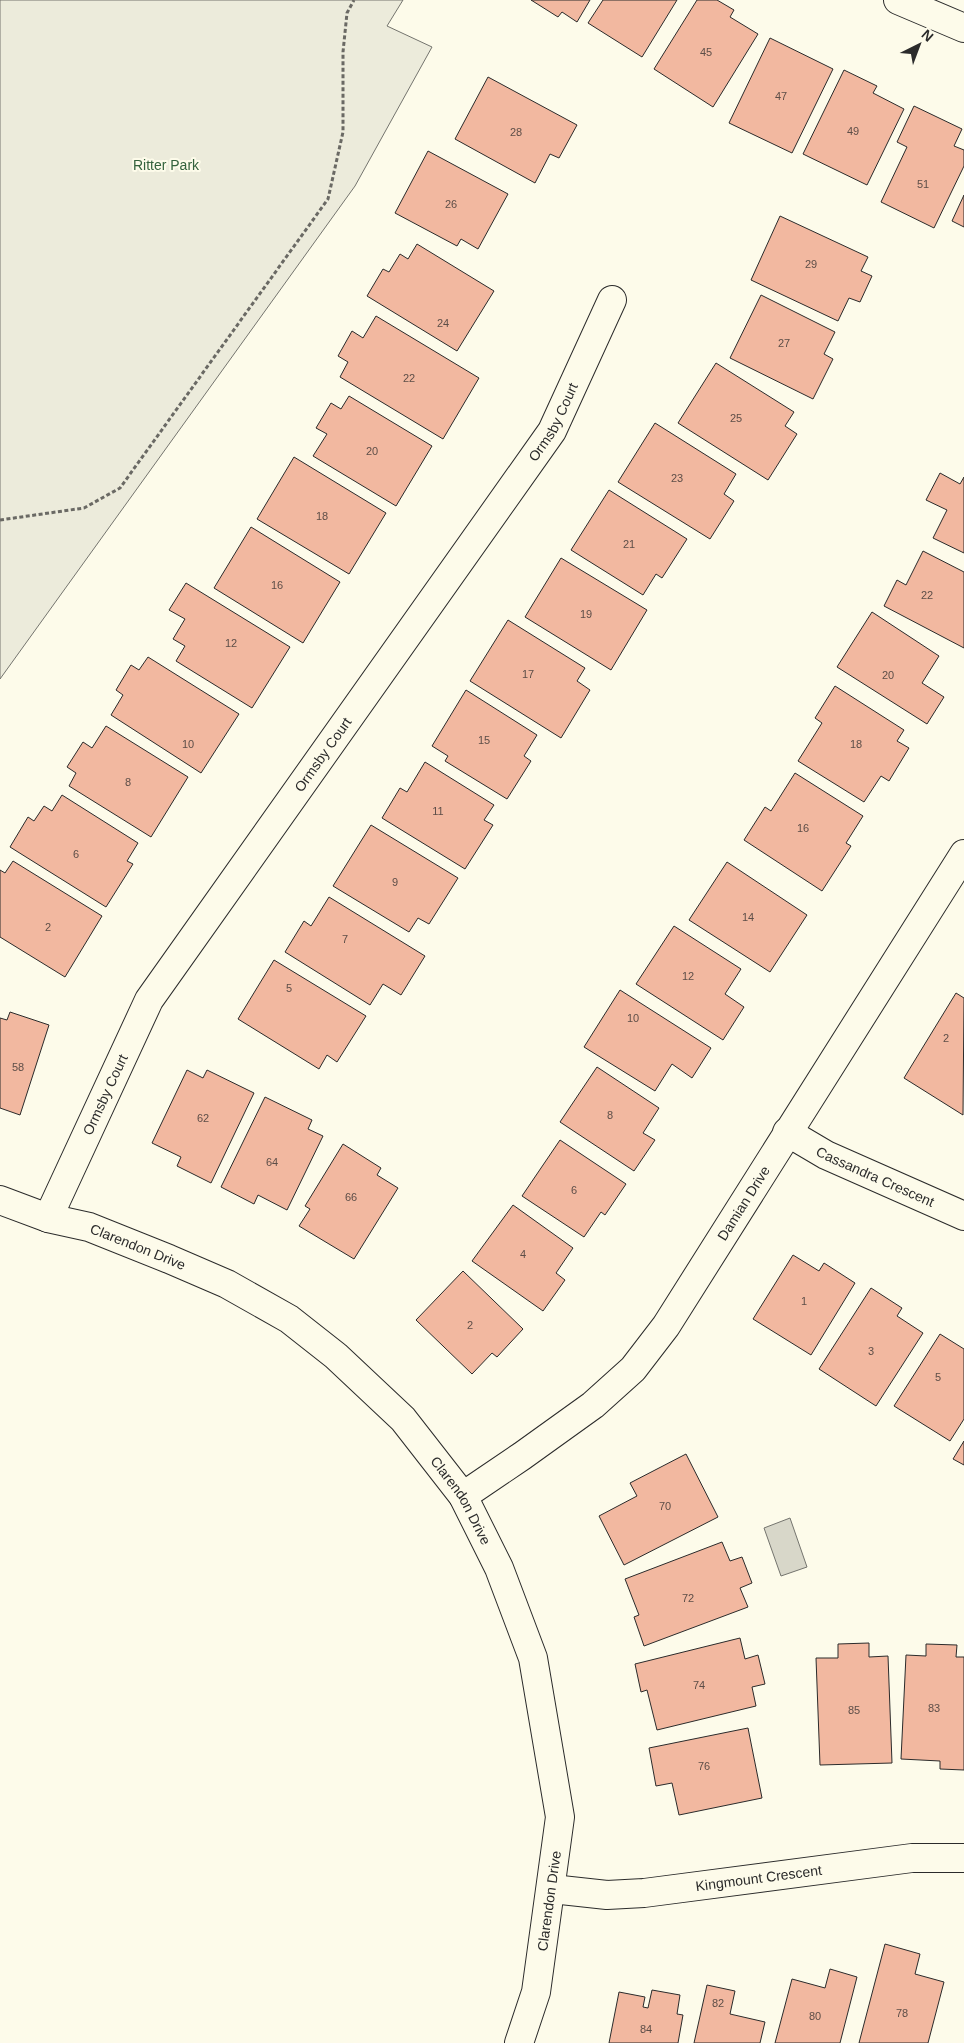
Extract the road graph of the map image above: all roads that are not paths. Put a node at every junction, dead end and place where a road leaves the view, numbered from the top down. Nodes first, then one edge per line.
1 (898, 0) edge
2 (964, 28) edge
3 (612, 300) dead end
4 (964, 854) edge
5 (787, 1132) junction
6 (0, 1200) edge
7 (964, 1216) edge
8 (48, 1218) junction
9 (463, 1496) junction
10 (964, 1858) edge
11 (552, 1889) junction
12 (519, 2043) edge

1 - 2 street
3 - 8 street, Ormsby Court
4 - 5 street, Damian Drive
5 - 7 street, Cassandra Crescent
5 - 9 street, Damian Drive
6 - 8 street, Clarendon Drive
8 - 9 street, Clarendon Drive
9 - 11 street, Clarendon Drive
10 - 11 street, Kingmount Crescent
11 - 12 street, Clarendon Drive

